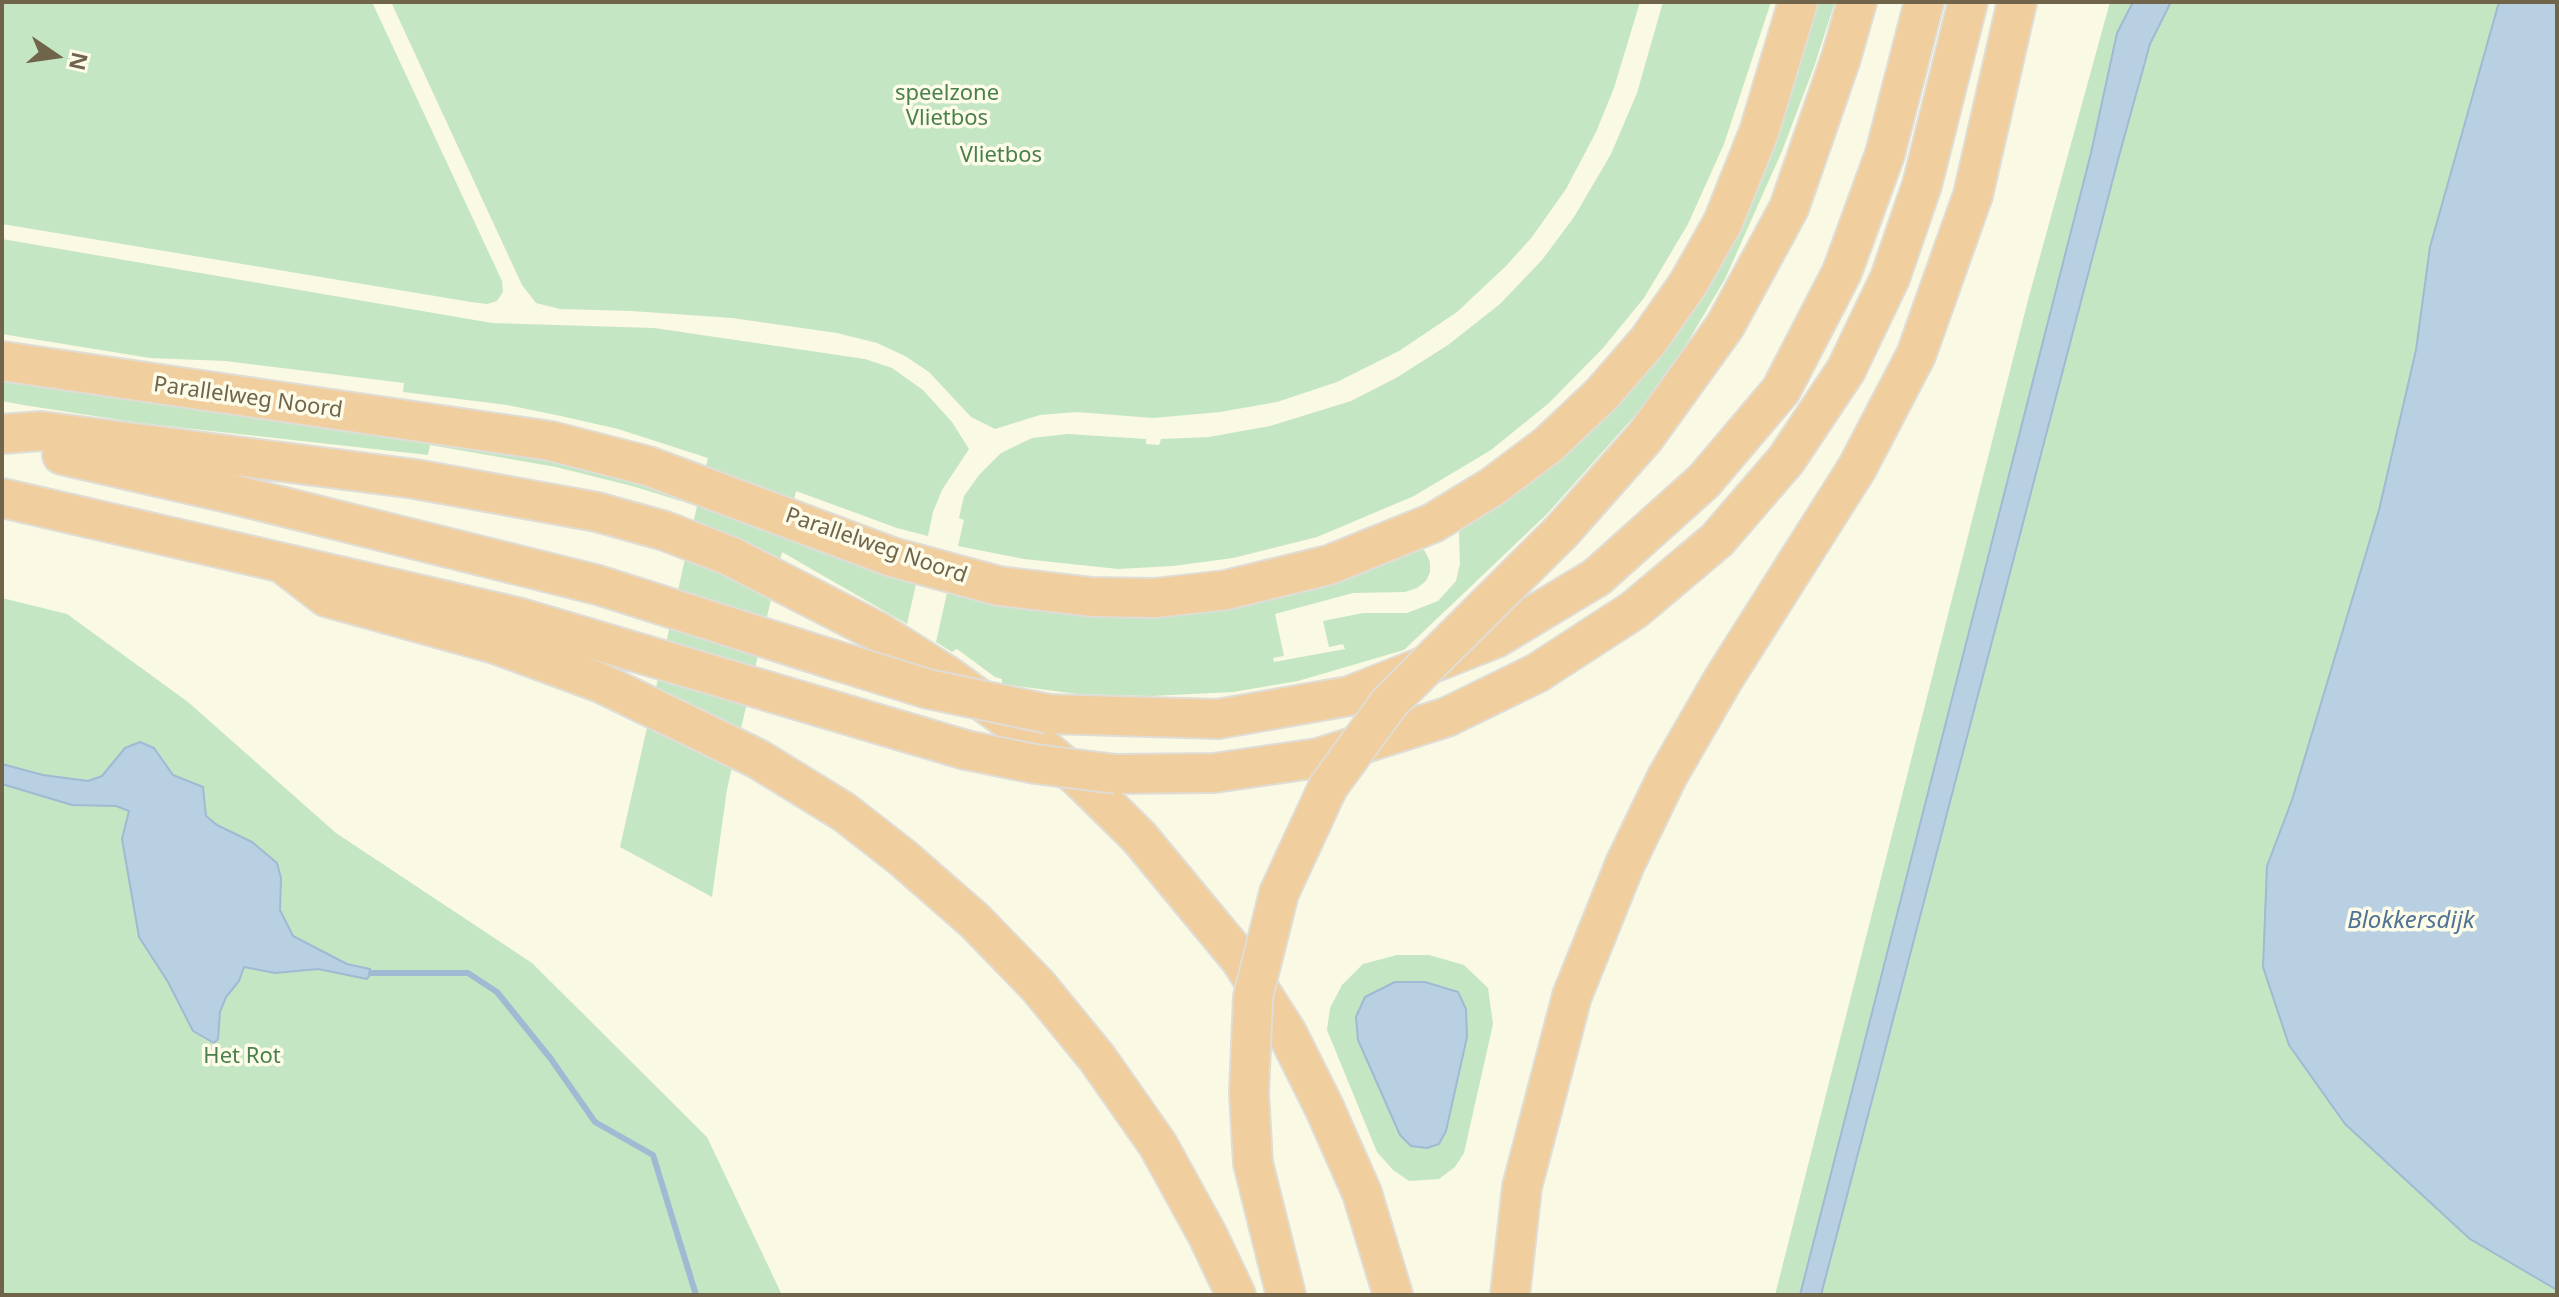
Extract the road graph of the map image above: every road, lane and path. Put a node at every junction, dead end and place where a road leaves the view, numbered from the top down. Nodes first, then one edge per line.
1 (1780, 2) edge
2 (1798, 2) edge
3 (1857, 2) edge
4 (1924, 2) edge
5 (1968, 2) edge
6 (2017, 2) edge
7 (2, 343) edge
8 (2, 361) edge
9 (2, 434) edge
10 (2, 442) edge
11 (2, 498) edge
12 (282, 563) junction
13 (1236, 1295) edge
14 (1286, 1295) edge
15 (1393, 1295) edge
16 (1510, 1295) edge

1 - 7 highway, Parallelweg Noord
2 - 8 highway, Parallelweg Noord
3 - 14 highway, bridge
4 - 10 highway, bridge
5 - 12 highway, bridge
6 - 16 highway
9 - 15 highway
11 - 12 highway
12 - 13 highway

